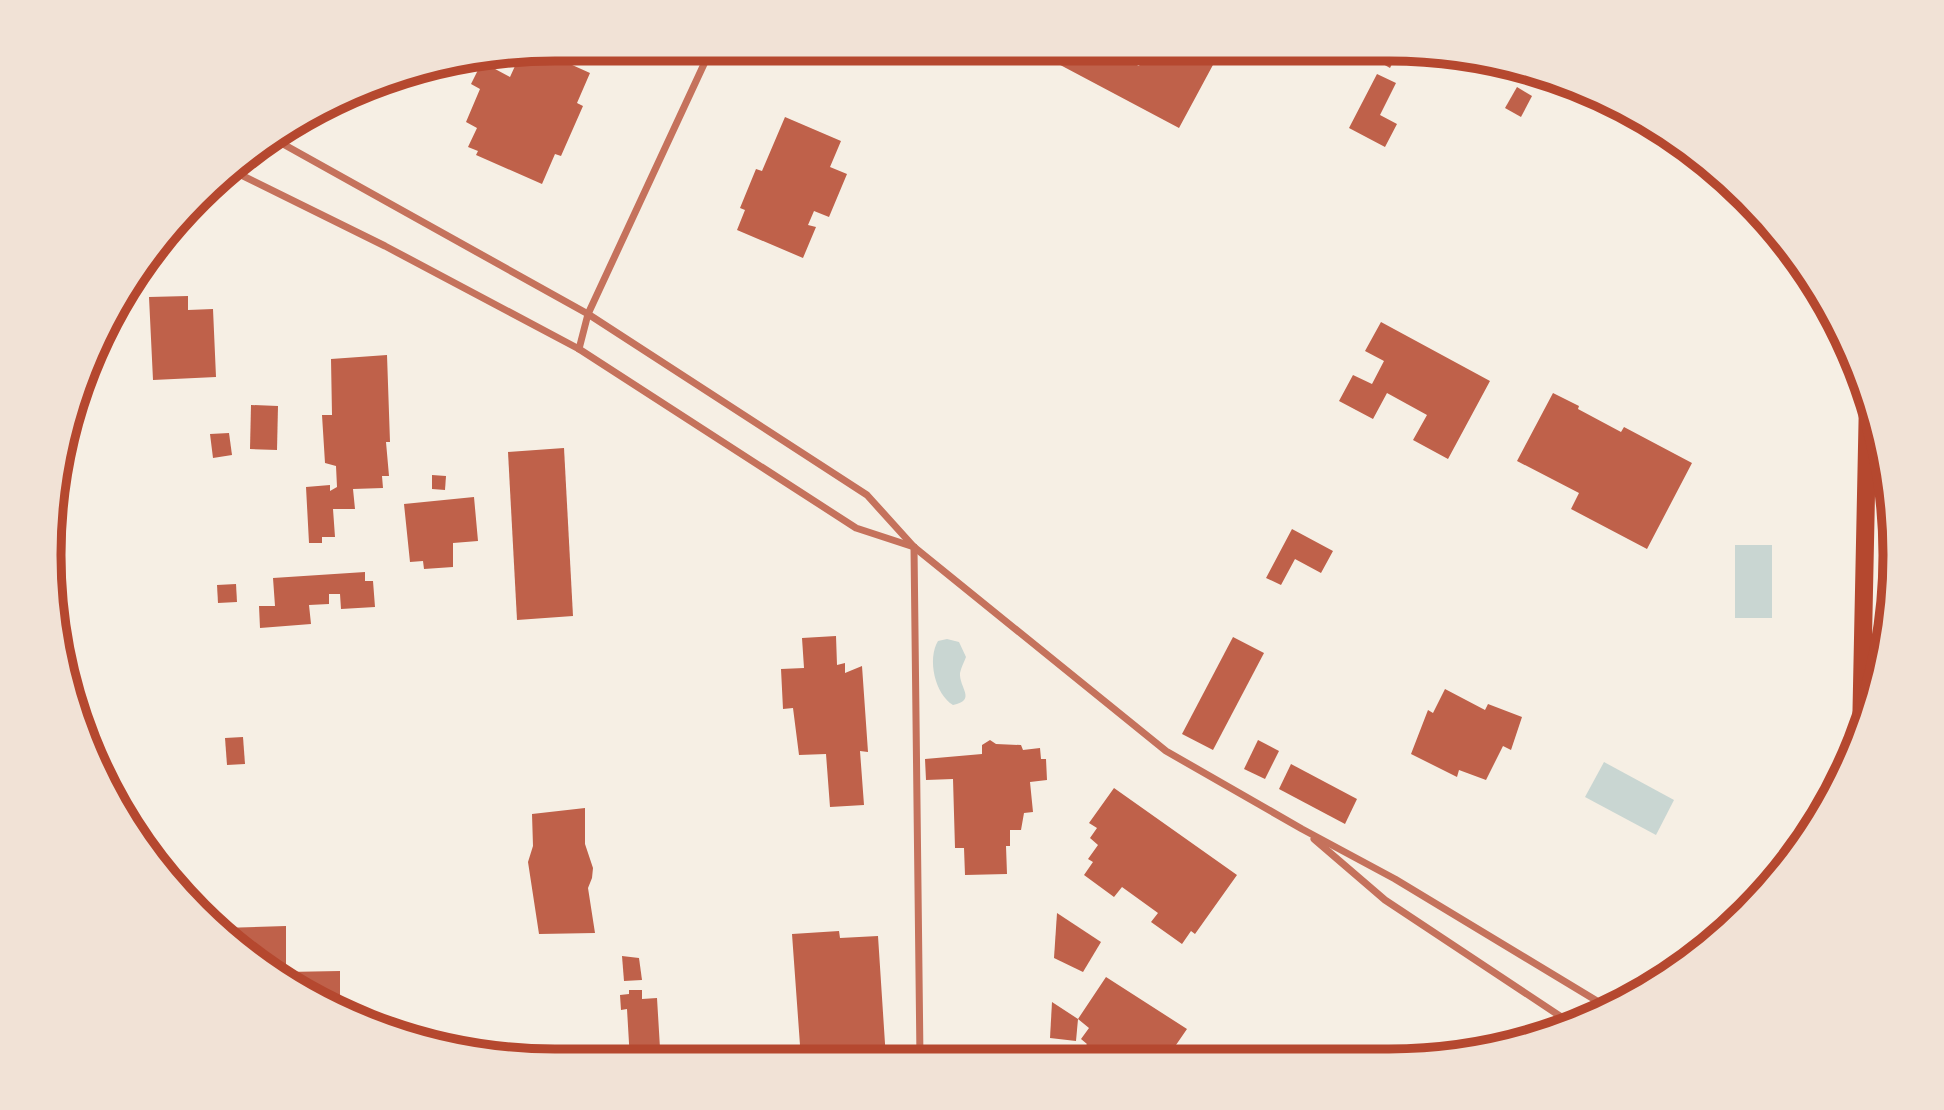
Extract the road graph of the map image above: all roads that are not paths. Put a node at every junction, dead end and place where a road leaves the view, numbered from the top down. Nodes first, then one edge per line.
1 (705, 61) edge
2 (282, 143) edge
3 (240, 175) edge
4 (588, 314) junction
5 (579, 349) junction
6 (1867, 433) edge
7 (915, 547) junction
8 (1862, 698) edge
9 (1303, 829) junction
10 (1598, 1002) edge
11 (1562, 1017) edge
12 (920, 1049) edge

1 - 4 street
2 - 4 street
3 - 5 street
4 - 5 street
4 - 7 street
5 - 7 street
6 - 8 main road
7 - 9 street
7 - 12 street
9 - 10 street
9 - 11 street

